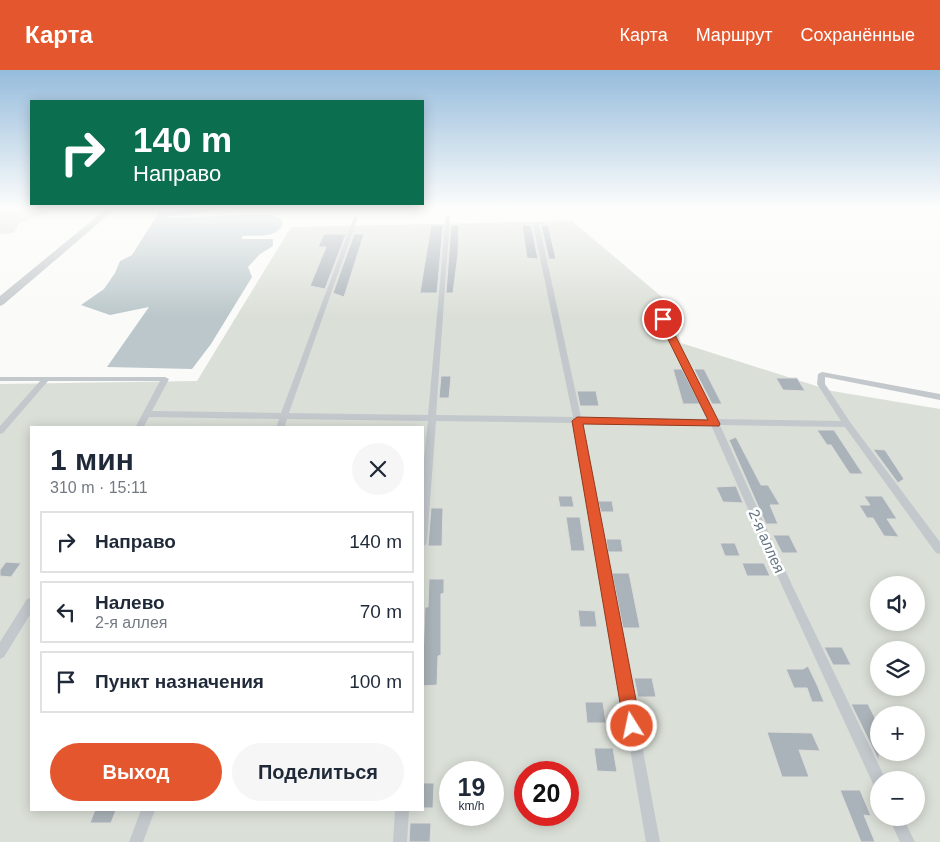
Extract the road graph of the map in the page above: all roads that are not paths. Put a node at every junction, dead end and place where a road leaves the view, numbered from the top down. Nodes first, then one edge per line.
1 (68, 245) edge
2 (346, 245) edge
3 (446, 245) edge
4 (541, 245) edge
5 (654, 301) dead end
6 (0, 302) edge
7 (47, 378) junction
8 (0, 379) edge
9 (940, 397) edge
10 (147, 414) junction
11 (284, 416) junction
12 (432, 419) junction
13 (577, 421) junction
14 (715, 424) junction
15 (847, 424) junction
16 (140, 426) edge
17 (281, 426) edge
18 (0, 431) edge
19 (424, 517) edge
20 (940, 550) edge
21 (30, 605) edge
22 (0, 653) edge
23 (874, 771) edge
24 (148, 811) edge
25 (402, 811) edge
26 (900, 826) edge
27 (136, 842) edge
28 (400, 842) edge
29 (653, 842) edge
30 (908, 842) edge

1 - 6 street
2 - 11 lane
3 - 12 lane
4 - 13 lane
5 - 14 lane, 2-я аллея
7 - 8 lane
7 - 10 lane
7 - 18 lane
9 - 15 lane
10 - 11 lane
10 - 16 lane
11 - 12 lane
11 - 17 lane
12 - 13 lane
12 - 19 lane
13 - 14 lane
13 - 29 lane
14 - 15 lane
14 - 23 lane, 2-я аллея
15 - 20 lane
21 - 22 lane
24 - 27 lane
25 - 28 lane
26 - 30 lane

